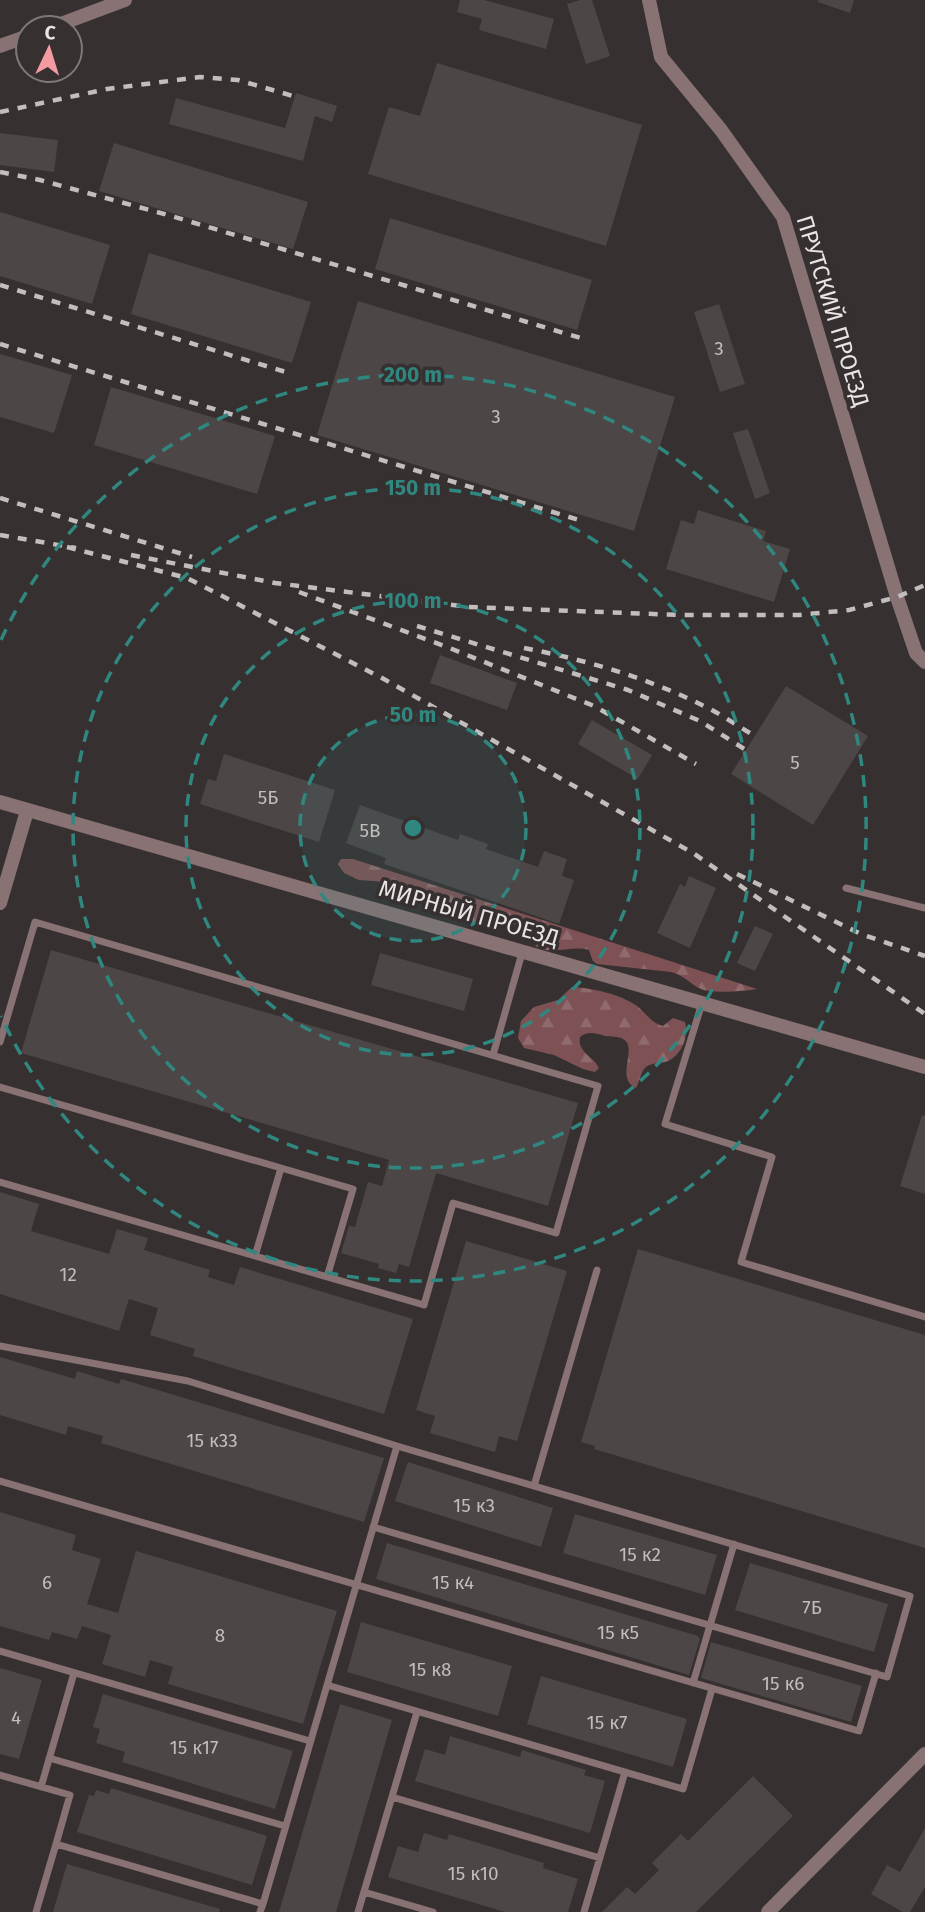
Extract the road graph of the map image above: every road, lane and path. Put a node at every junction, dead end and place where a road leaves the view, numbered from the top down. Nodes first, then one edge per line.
1 (125, 0) edge
2 (649, 0) edge
3 (84, 15) edge
4 (925, 662) edge
5 (0, 803) edge
6 (27, 810) junction
7 (846, 888) dead end
8 (0, 902) edge
9 (925, 908) edge
10 (523, 953) junction
11 (702, 1003) junction
12 (0, 1042) edge
13 (493, 1055) junction
14 (925, 1067) edge
15 (0, 1087) edge
16 (281, 1168) junction
17 (0, 1182) edge
18 (255, 1256) junction
19 (597, 1270) dead end
20 (327, 1277) junction
21 (925, 1317) edge
22 (0, 1346) edge
23 (397, 1446) junction
24 (0, 1481) edge
25 (534, 1486) junction
26 (373, 1527) junction
27 (734, 1544) junction
28 (356, 1585) junction
29 (710, 1625) junction
30 (0, 1651) edge
31 (74, 1673) junction
32 (876, 1673) junction
33 (693, 1683) junction
34 (327, 1685) junction
35 (712, 1689) junction
36 (417, 1712) junction
37 (310, 1741) junction
38 (925, 1755) edge
39 (49, 1758) junction
40 (625, 1772) junction
41 (0, 1775) edge
42 (41, 1787) junction
43 (392, 1797) junction
44 (285, 1826) junction
45 (56, 1844) junction
46 (600, 1858) junction
47 (364, 1892) junction
48 (262, 1908) edge
49 (36, 1912) edge
50 (358, 1912) edge
51 (433, 1912) edge
52 (584, 1912) edge
53 (768, 1912) edge

1 - 3 street
2 - 4 street, ПРУТСКИЙ ПРОЕЗД
5 - 6 street, МИРНЫЙ ПРОЕЗД
6 - 8 street
6 - 10 street, МИРНЫЙ ПРОЕЗД
7 - 9 lane
10 - 11 street, МИРНЫЙ ПРОЕЗД
10 - 13 lane
11 - 14 street, МИРНЫЙ ПРОЕЗД
11 - 21 lane
12 - 13 lane
13 - 20 lane
15 - 16 lane
16 - 18 lane
16 - 20 lane
17 - 18 lane
18 - 20 lane
19 - 25 lane
22 - 23 lane
23 - 25 lane
23 - 26 lane
24 - 28 lane
25 - 27 lane
26 - 28 lane
26 - 29 lane
27 - 29 lane
27 - 32 lane
28 - 33 lane
28 - 34 lane
29 - 32 lane
29 - 33 lane
30 - 31 lane
31 - 37 lane
31 - 39 lane
32 - 35 lane
33 - 35 lane
34 - 36 lane
34 - 37 lane
35 - 40 lane
36 - 40 lane
36 - 43 lane
37 - 44 lane
38 - 53 street
39 - 42 lane
39 - 44 lane
40 - 46 lane
41 - 42 lane
42 - 45 lane
43 - 46 lane
43 - 47 lane
44 - 48 lane
45 - 48 lane
45 - 49 lane
46 - 52 lane
47 - 50 lane
47 - 51 lane

